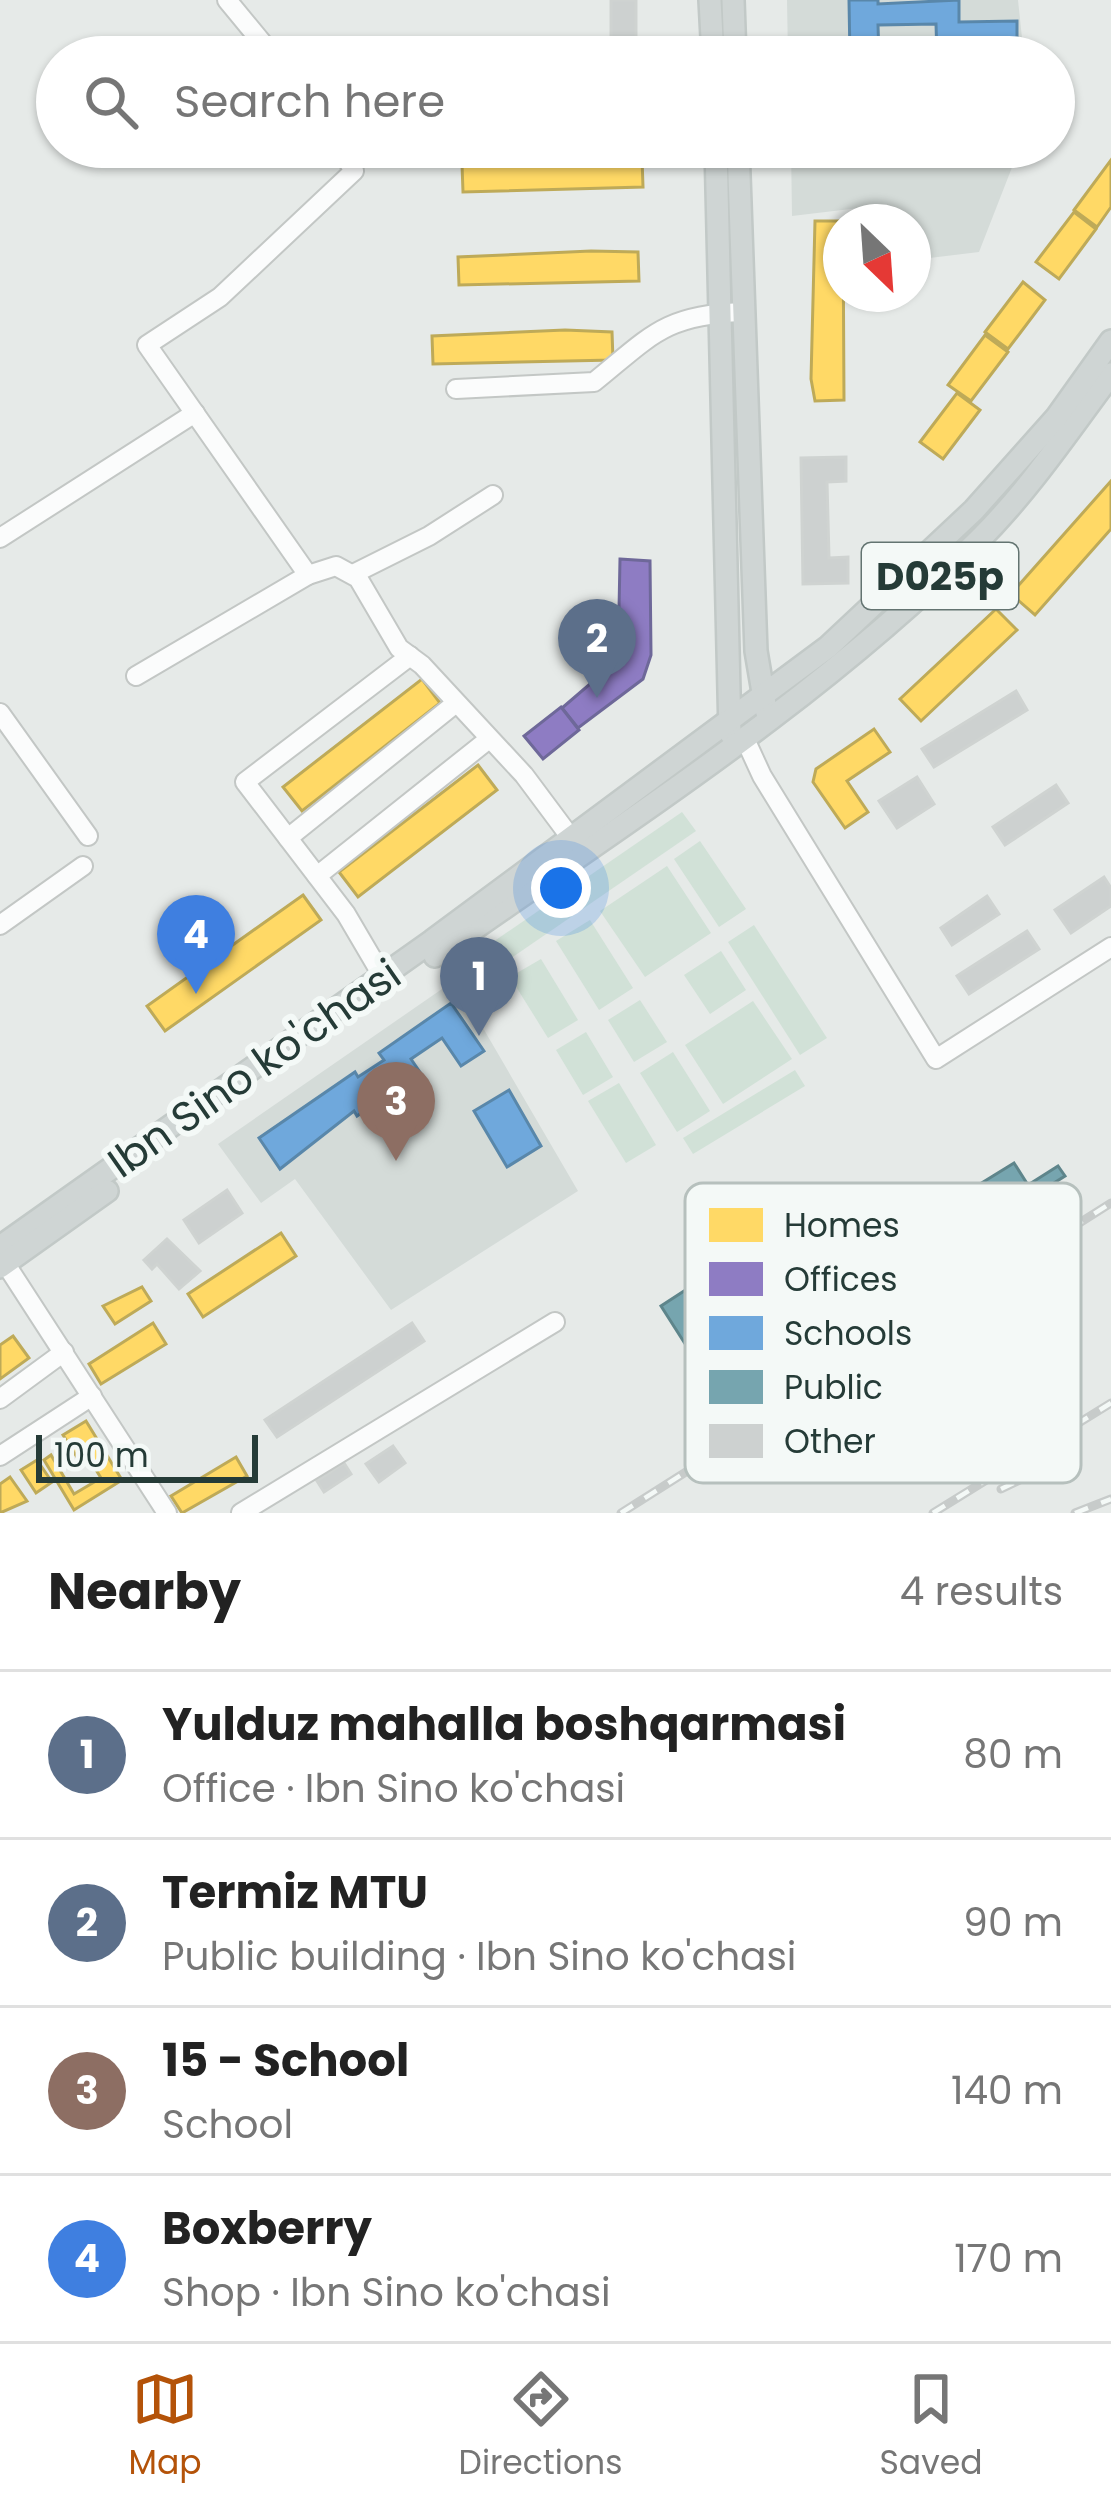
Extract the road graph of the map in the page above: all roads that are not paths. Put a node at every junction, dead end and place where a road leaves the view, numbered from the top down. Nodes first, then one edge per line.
1 (226, 0) edge
2 (710, 0) edge
3 (733, 0) edge
4 (256, 36) edge
5 (711, 36) edge
6 (734, 36) edge
7 (352, 168) edge
8 (718, 168) edge
9 (737, 168) edge
10 (731, 312) junction
11 (1111, 341) edge
12 (1111, 374) edge
13 (456, 389) dead end
14 (195, 413) junction
15 (493, 495) dead end
16 (0, 538) edge
17 (308, 574) junction
18 (353, 574) junction
19 (410, 656) junction
20 (757, 662) junction
21 (795, 674) junction
22 (136, 676) dead end
23 (456, 703) junction
24 (767, 711) junction
25 (0, 713) edge
26 (736, 736) junction
27 (489, 739) junction
28 (88, 836) dead end
29 (288, 838) junction
30 (571, 838) junction
31 (83, 866) dead end
32 (317, 876) junction
33 (0, 925) edge
34 (1111, 947) edge
35 (383, 977) junction
36 (2, 1259) edge
37 (555, 1322) dead end
38 (64, 1352) junction
39 (92, 1396) junction
40 (0, 1399) edge
41 (0, 1456) edge
42 (167, 1513) edge
43 (241, 1513) edge

1 - 4 street
2 - 5 main road
3 - 6 main road
7 - 14 street
8 - 10 main road
9 - 10 main road
10 - 13 street
10 - 20 main road
10 - 26 main road
11 - 21 main road, D025p
12 - 24 main road, D025p
14 - 16 street
14 - 17 street
15 - 18 street
17 - 18 street
17 - 22 street
18 - 19 street
19 - 23 street
19 - 29 street
20 - 21 main road
20 - 24 main road
21 - 24 main road
23 - 27 street
23 - 29 street
24 - 26 main road, D025p
25 - 28 street
26 - 30 main road, Ibn Sino ko'chasi
26 - 34 street
26 - 36 main road, Ibn Sino ko'chasi
27 - 30 street
27 - 32 street
29 - 32 street
30 - 35 main road, Ibn Sino ko'chasi
31 - 33 street
32 - 35 street
35 - 36 main road, Ibn Sino ko'chasi
36 - 38 street
37 - 43 street
38 - 39 street
38 - 40 street
39 - 41 street
39 - 42 street

